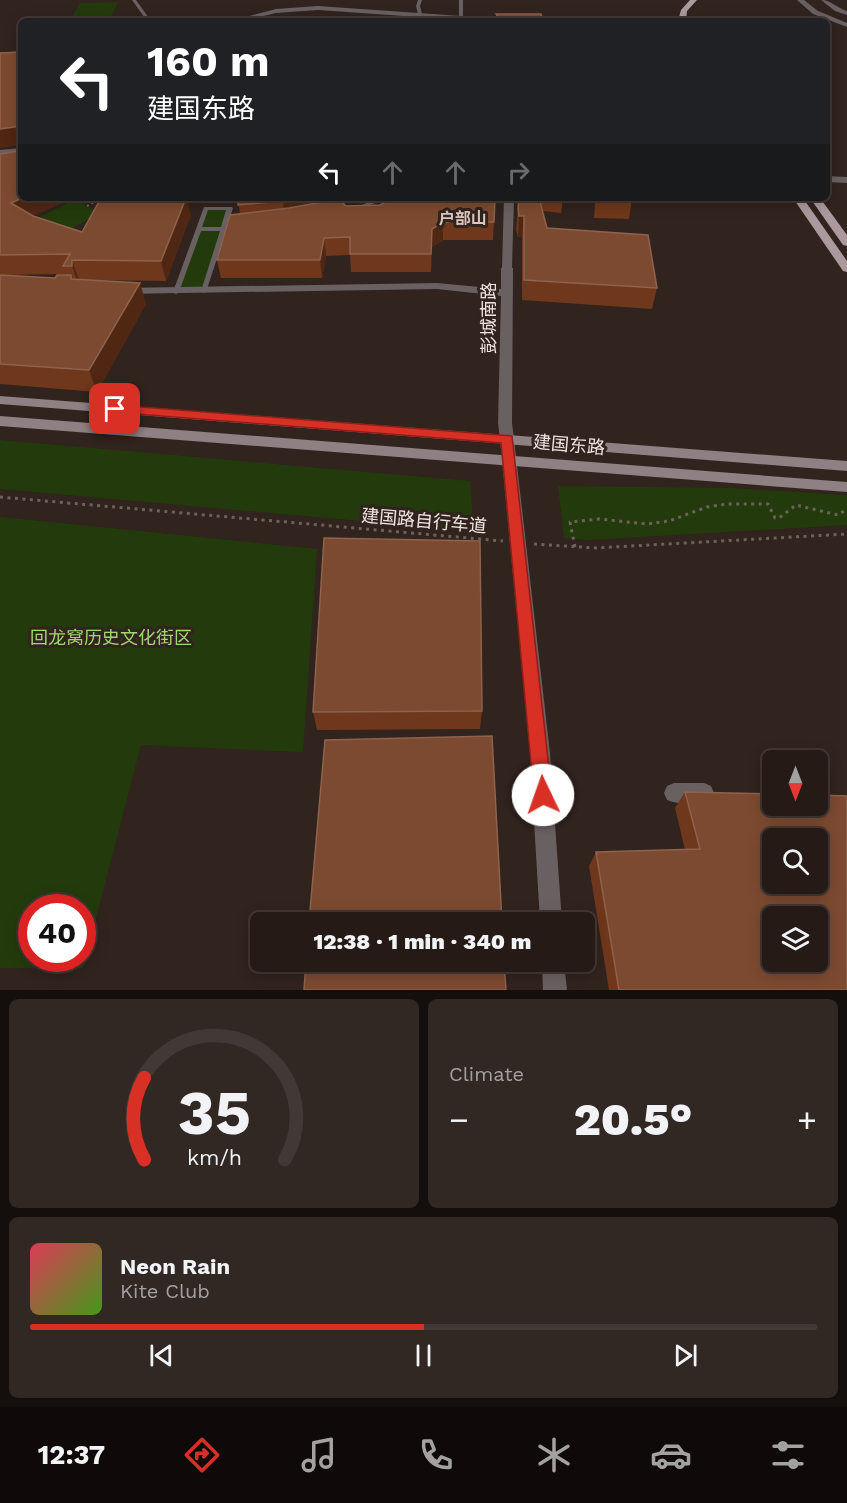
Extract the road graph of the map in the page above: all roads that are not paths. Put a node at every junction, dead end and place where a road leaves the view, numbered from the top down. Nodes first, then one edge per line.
1 (134, 0) edge
2 (280, 0) edge
3 (420, 0) edge
4 (461, 0) edge
5 (703, 0) edge
6 (800, 0) edge
7 (825, 0) edge
8 (695, 3) edge
9 (284, 10) junction
10 (847, 13) edge
11 (420, 14) junction
12 (147, 18) edge
13 (248, 18) edge
14 (449, 18) edge
15 (463, 18) edge
16 (683, 18) edge
17 (827, 18) edge
18 (830, 19) edge
19 (847, 25) edge
20 (18, 151) edge
21 (0, 153) edge
22 (830, 179) edge
23 (847, 180) edge
24 (377, 201) edge
25 (509, 201) edge
26 (800, 201) edge
27 (817, 201) edge
28 (341, 213) edge
29 (198, 229) junction
30 (224, 229) junction
31 (232, 229) edge
32 (847, 243) edge
33 (507, 268) joint
34 (847, 268) edge
35 (106, 291) edge
36 (204, 291) junction
37 (176, 292) junction
38 (508, 293) junction
39 (0, 400) edge
40 (0, 421) edge
41 (507, 439) junction
42 (510, 460) junction
43 (847, 466) edge
44 (847, 487) edge
45 (674, 793) dead end
46 (729, 794) edge
47 (549, 912) edge
48 (554, 972) edge
49 (555, 990) edge

1 - 12 lane
2 - 9 street
3 - 11 lane
4 - 15 lane
5 - 8 main road
6 - 17 street
7 - 10 street
8 - 16 main road
9 - 11 street
9 - 13 street
11 - 14 street
18 - 19 street
20 - 21 street
22 - 23 street
24 - 28 lane
25 - 33 street, 彭城南路
26 - 34 main road
27 - 32 main road
29 - 30 lane
29 - 30 lane
29 - 37 lane
30 - 31 lane
30 - 36 lane
33 - 38 street, 彭城南路
35 - 37 street
36 - 37 street
36 - 38 street
38 - 41 street, 彭城南路
39 - 41 main road, 建国东路
40 - 42 main road, 建国东路
41 - 42 street, 彭城南路
41 - 43 main road, 建国东路
42 - 44 main road, 建国东路
42 - 47 street, 彭城南路
45 - 46 street
48 - 49 street

